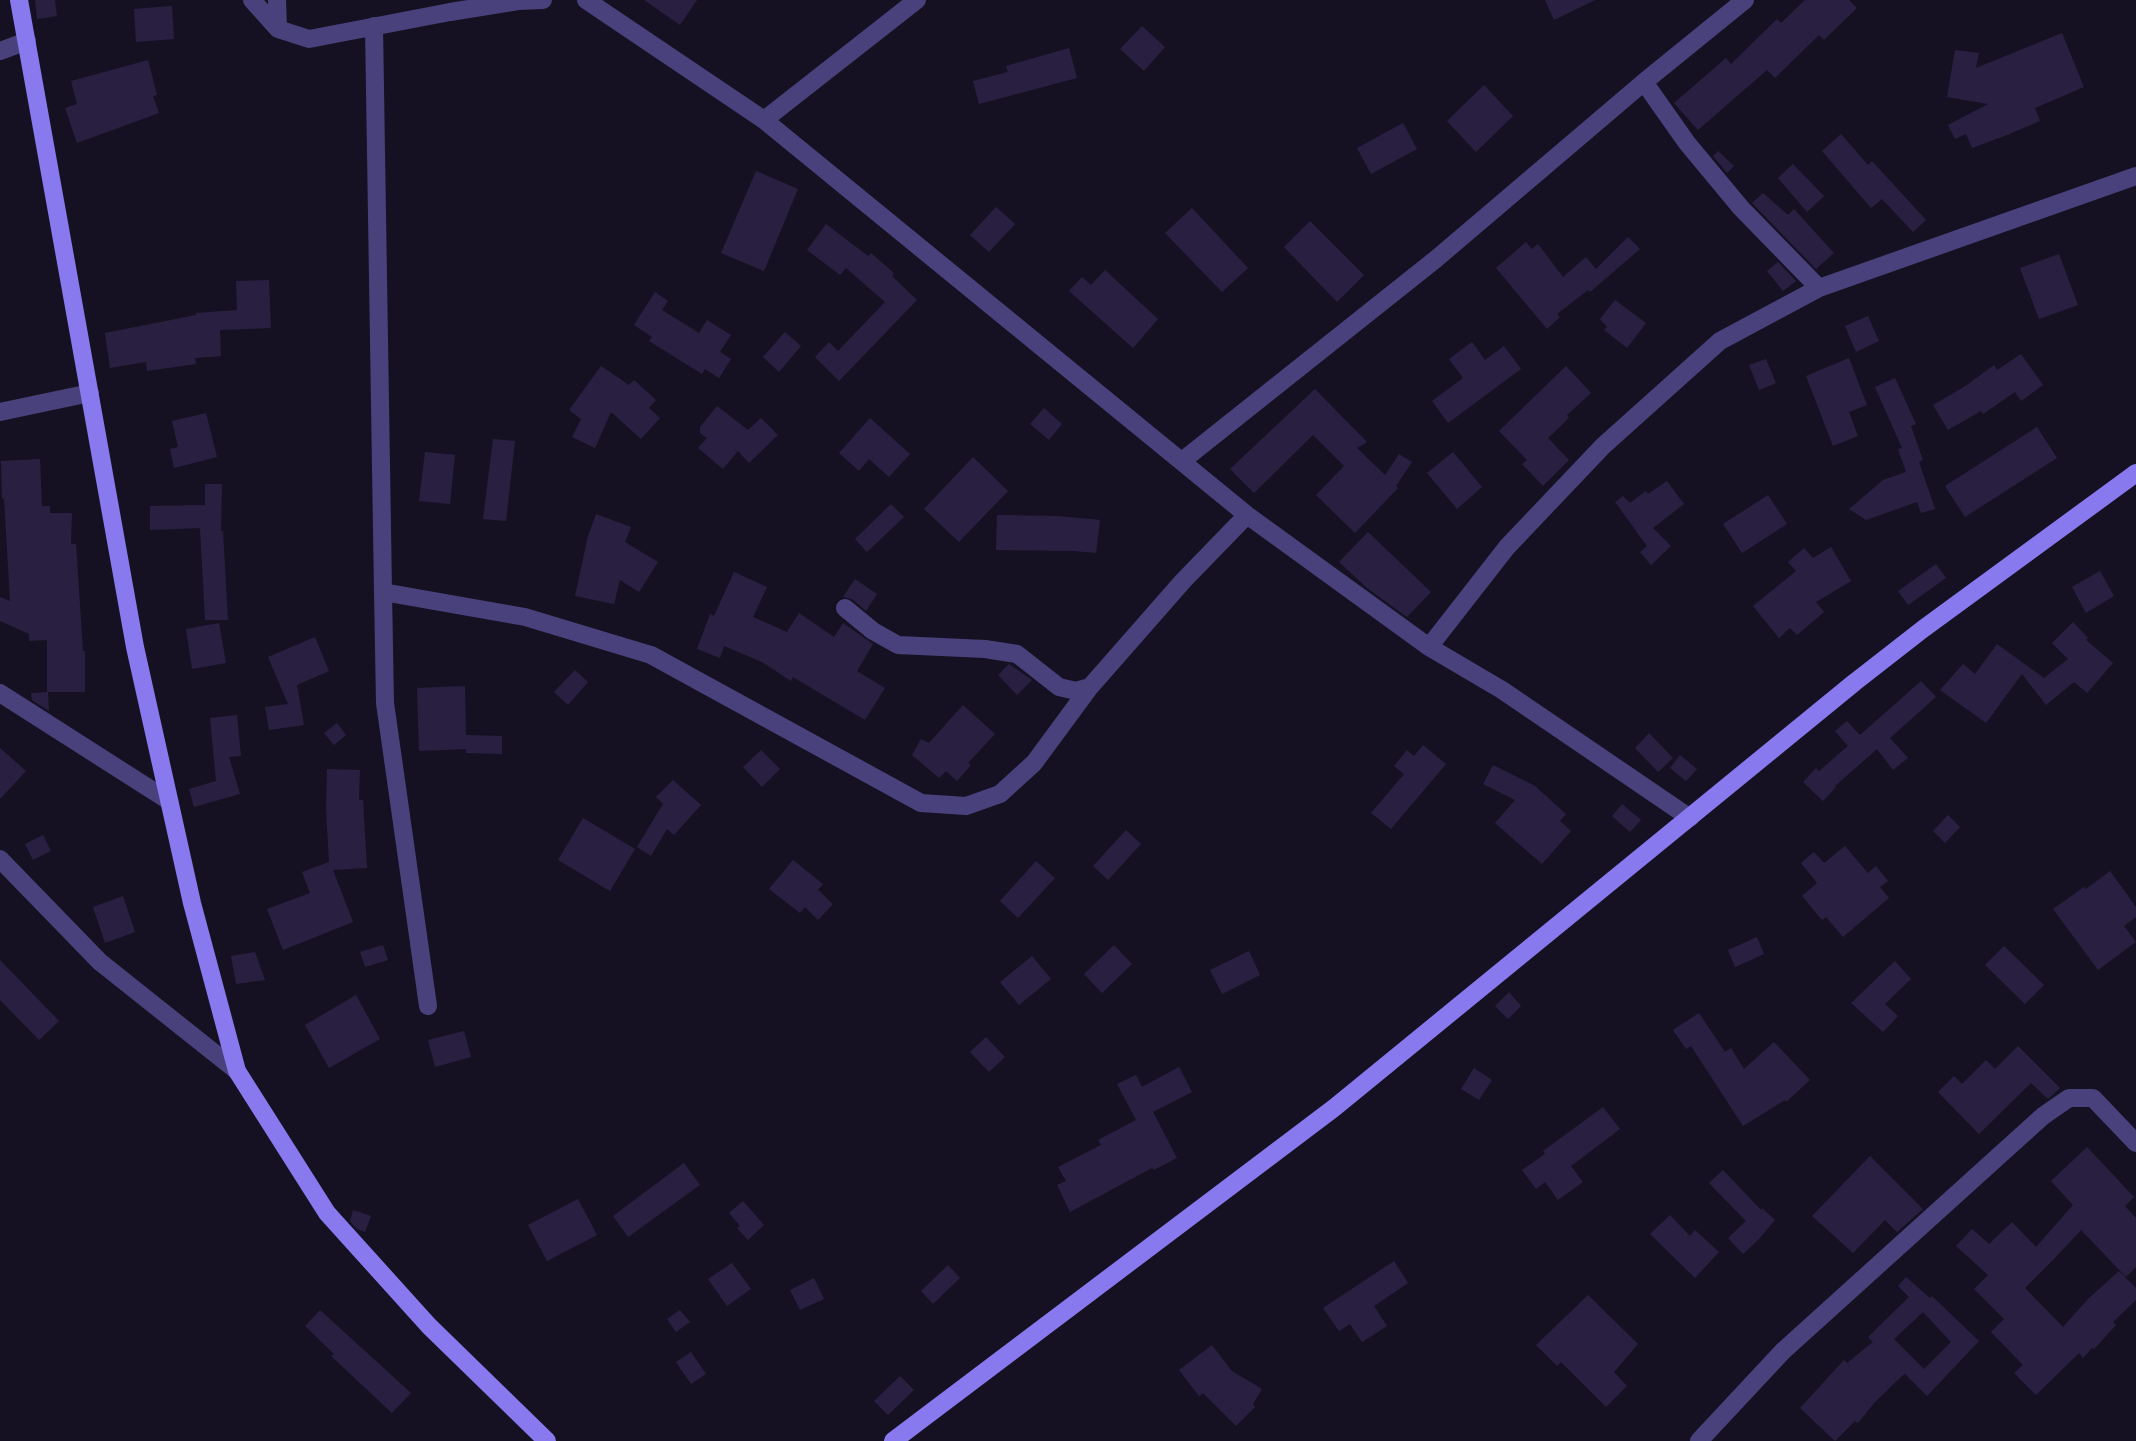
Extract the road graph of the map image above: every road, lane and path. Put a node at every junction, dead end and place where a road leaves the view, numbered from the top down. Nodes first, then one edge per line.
1 (19, 0) edge
2 (251, 0) edge
3 (277, 0) edge
4 (543, 0) edge
5 (586, 0) edge
6 (917, 0) edge
7 (1745, 0) edge
8 (374, 26) junction
9 (278, 30) junction
10 (27, 41) junction
11 (0, 51) edge
12 (1644, 82) junction
13 (764, 121) junction
14 (2136, 176) edge
15 (1819, 288) junction
16 (90, 393) junction
17 (0, 412) edge
18 (1182, 461) junction
19 (2136, 473) edge
20 (1247, 515) junction
21 (383, 592) junction
22 (845, 608) dead end
23 (1429, 647) junction
24 (1090, 687) junction
25 (0, 694) edge
26 (169, 801) junction
27 (1690, 818) junction
28 (0, 859) edge
29 (428, 1006) dead end
30 (237, 1071) junction
31 (2136, 1143) edge
32 (547, 1441) edge
33 (894, 1441) edge
34 (1699, 1441) edge

1 - 10 street
2 - 9 street
3 - 9 street
4 - 8 street
5 - 13 street
6 - 13 street
7 - 12 street
8 - 9 street
8 - 21 street
10 - 11 street
10 - 16 street
12 - 15 street
12 - 18 street
13 - 18 street
14 - 15 street
15 - 23 street
16 - 17 street
16 - 26 street
18 - 20 street
19 - 27 street
20 - 23 street
20 - 24 street
21 - 24 street
21 - 29 street
22 - 24 street
23 - 27 street
25 - 26 street
26 - 30 street
27 - 33 street
28 - 30 street
30 - 32 street
31 - 34 street

